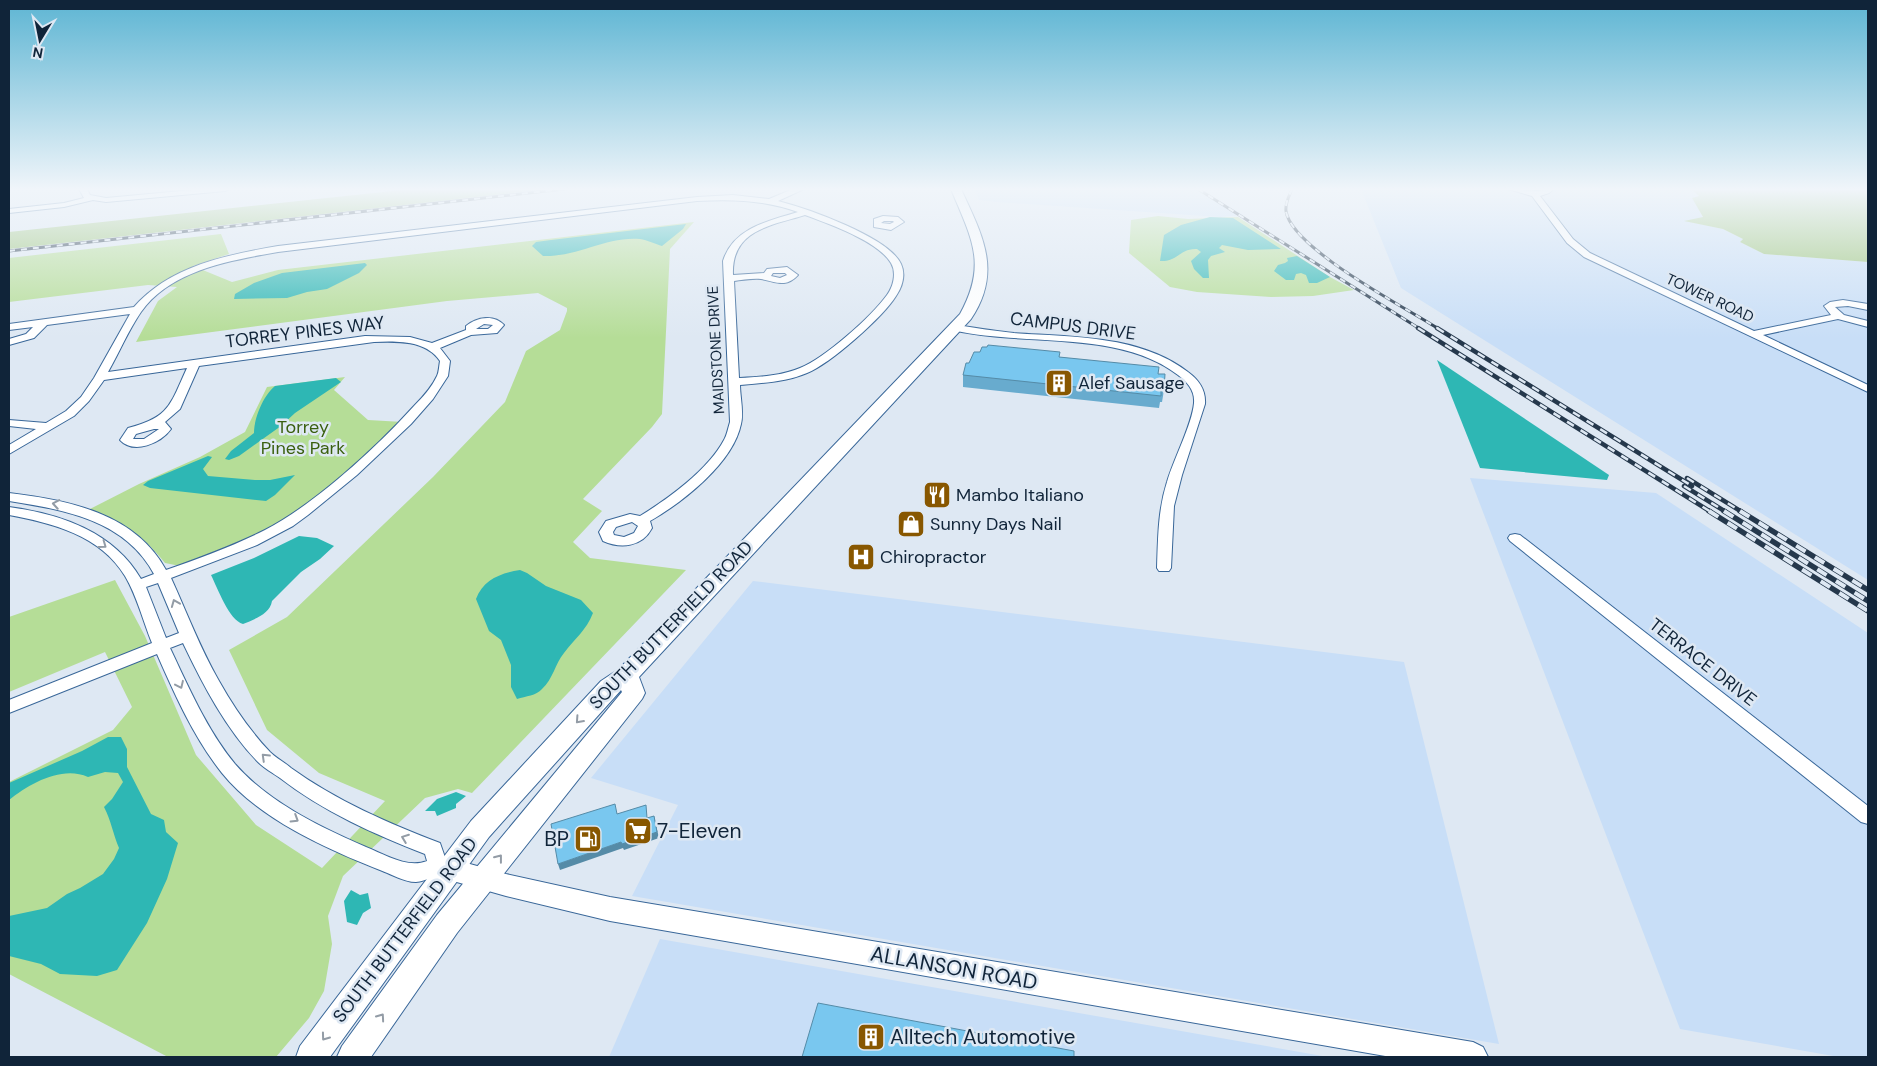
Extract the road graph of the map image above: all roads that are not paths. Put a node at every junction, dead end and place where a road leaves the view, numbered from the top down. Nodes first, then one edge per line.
1 (371, 239) edge
2 (742, 239) edge
3 (865, 239) edge
4 (977, 239) edge
5 (1568, 239) edge
6 (766, 276) dead end
7 (729, 278) junction
8 (1868, 307) edge
9 (138, 310) junction
10 (1840, 316) junction
11 (44, 322) junction
12 (1868, 324) edge
13 (9, 326) edge
14 (957, 328) junction
15 (472, 332) dead end
16 (1752, 334) junction
17 (9, 342) edge
18 (432, 347) junction
19 (195, 363) junction
20 (99, 377) junction
21 (735, 382) junction
22 (1868, 389) edge
23 (9, 423) edge
24 (154, 425) dead end
25 (46, 427) junction
26 (9, 450) edge
27 (9, 497) edge
28 (9, 511) edge
29 (642, 521) dead end
30 (1515, 538) dead end
31 (1164, 568) dead end
32 (164, 575) junction
33 (138, 585) junction
34 (188, 635) junction
35 (161, 644) junction
36 (626, 675) junction
37 (9, 706) edge
38 (1868, 816) edge
39 (444, 868) junction
40 (483, 879) junction
41 (311, 1057) edge
42 (353, 1057) edge
43 (1473, 1057) edge

1 - 9 street
2 - 7 street, MAIDSTONE DRIVE
3 - 21 street
4 - 14 main road, SOUTH BUTTERFIELD ROAD
5 - 16 street, TOWER ROAD
6 - 7 street
7 - 21 street, MAIDSTONE DRIVE
8 - 10 street
9 - 11 street
9 - 20 street
10 - 12 street
10 - 16 street
11 - 13 street
11 - 17 street
14 - 31 street, CAMPUS DRIVE
14 - 36 main road, SOUTH BUTTERFIELD ROAD
15 - 18 street
16 - 22 street, TOWER ROAD
18 - 19 street, TORREY PINES WAY
18 - 32 street
19 - 20 street, TORREY PINES WAY
19 - 24 street
20 - 25 street
21 - 29 street, MAIDSTONE DRIVE
23 - 25 street
25 - 26 street
32 -> 27 street
28 -> 33 street
30 - 38 street, TERRACE DRIVE
32 - 33 street
34 -> 32 street
33 - 35 street
34 - 35 street
39 -> 34 street
35 - 37 street
35 -> 39 street
36 -> 39 main road, SOUTH BUTTERFIELD ROAD
40 -> 36 main road
39 - 40 street, ALLANSON ROAD
39 -> 41 main road, SOUTH BUTTERFIELD ROAD
42 -> 40 main road
40 - 43 street, ALLANSON ROAD

